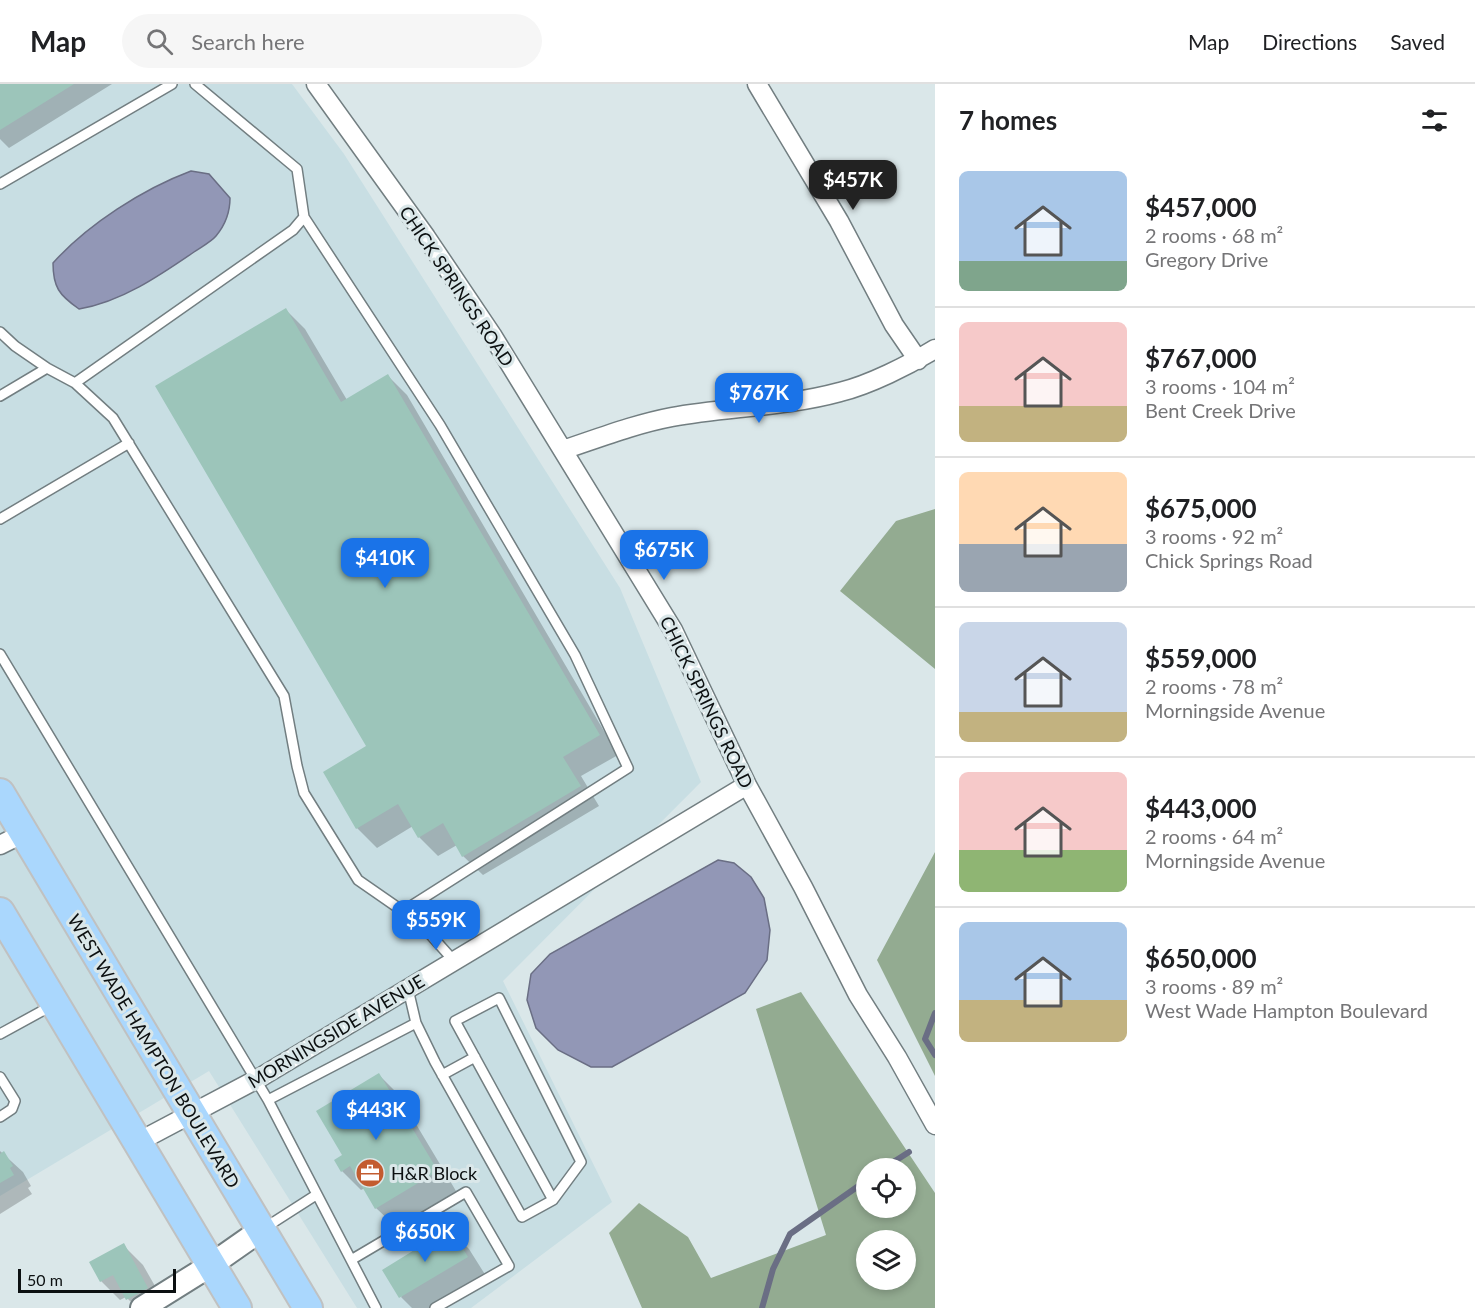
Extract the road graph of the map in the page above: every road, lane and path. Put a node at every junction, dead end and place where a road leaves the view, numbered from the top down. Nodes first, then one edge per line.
1 (172, 84) edge
2 (195, 84) edge
3 (316, 84) edge
4 (757, 84) edge
5 (1, 180) edge
6 (304, 217) junction
7 (0, 332) edge
8 (935, 349) edge
9 (918, 360) junction
10 (47, 368) junction
11 (75, 383) junction
12 (0, 396) edge
13 (129, 443) junction
14 (563, 450) junction
15 (0, 519) edge
16 (0, 654) edge
17 (747, 785) junction
18 (0, 793) edge
19 (12, 839) edge
20 (403, 911) junction
21 (0, 912) edge
22 (454, 961) junction
23 (408, 989) junction
24 (55, 1003) junction
25 (416, 1023) junction
26 (0, 1034) edge
27 (475, 1057) junction
28 (442, 1075) junction
29 (0, 1077) edge
30 (257, 1079) junction
31 (268, 1100) junction
32 (192, 1114) junction
33 (0, 1117) edge
34 (935, 1125) edge
35 (138, 1143) junction
36 (316, 1195) junction
37 (553, 1200) junction
38 (261, 1230) junction
39 (351, 1260) junction
40 (211, 1265) junction
41 (142, 1308) edge
42 (237, 1308) edge
43 (308, 1308) edge
44 (376, 1308) edge
45 (435, 1308) edge

1 - 5 lane
2 - 6 lane
3 - 14 street, CHICK SPRINGS ROAD
4 - 9 street
6 - 11 lane
6 - 20 lane
7 - 10 lane
8 - 9 street
9 - 14 street
10 - 11 lane
10 - 12 lane
11 - 13 lane
13 - 15 lane
13 - 20 lane
14 - 17 street, CHICK SPRINGS ROAD
16 - 30 lane
17 - 22 street, MORNINGSIDE AVENUE
17 - 34 street, CHICK SPRINGS ROAD
18 - 19 main road, WEST WADE HAMPTON BOULEVARD
19 - 32 main road, WEST WADE HAMPTON BOULEVARD
20 - 22 lane
21 - 24 main road
22 - 23 street, MORNINGSIDE AVENUE
23 - 25 lane
23 - 30 street, MORNINGSIDE AVENUE
24 - 26 lane
24 - 35 main road
25 - 28 lane
25 - 31 lane
27 - 28 lane
27 - 37 lane
27 - 37 lane
28 - 37 lane
29 - 33 lane
30 - 31 lane
30 - 32 street, MORNINGSIDE AVENUE
31 - 36 lane
32 - 35 street, MORNINGSIDE AVENUE
32 - 38 main road, WEST WADE HAMPTON BOULEVARD
35 - 40 main road
36 - 38 lane
36 - 39 lane
38 - 40 street
38 - 43 main road, WEST WADE HAMPTON BOULEVARD
39 - 44 lane
39 - 45 lane
40 - 41 street
40 - 42 main road

